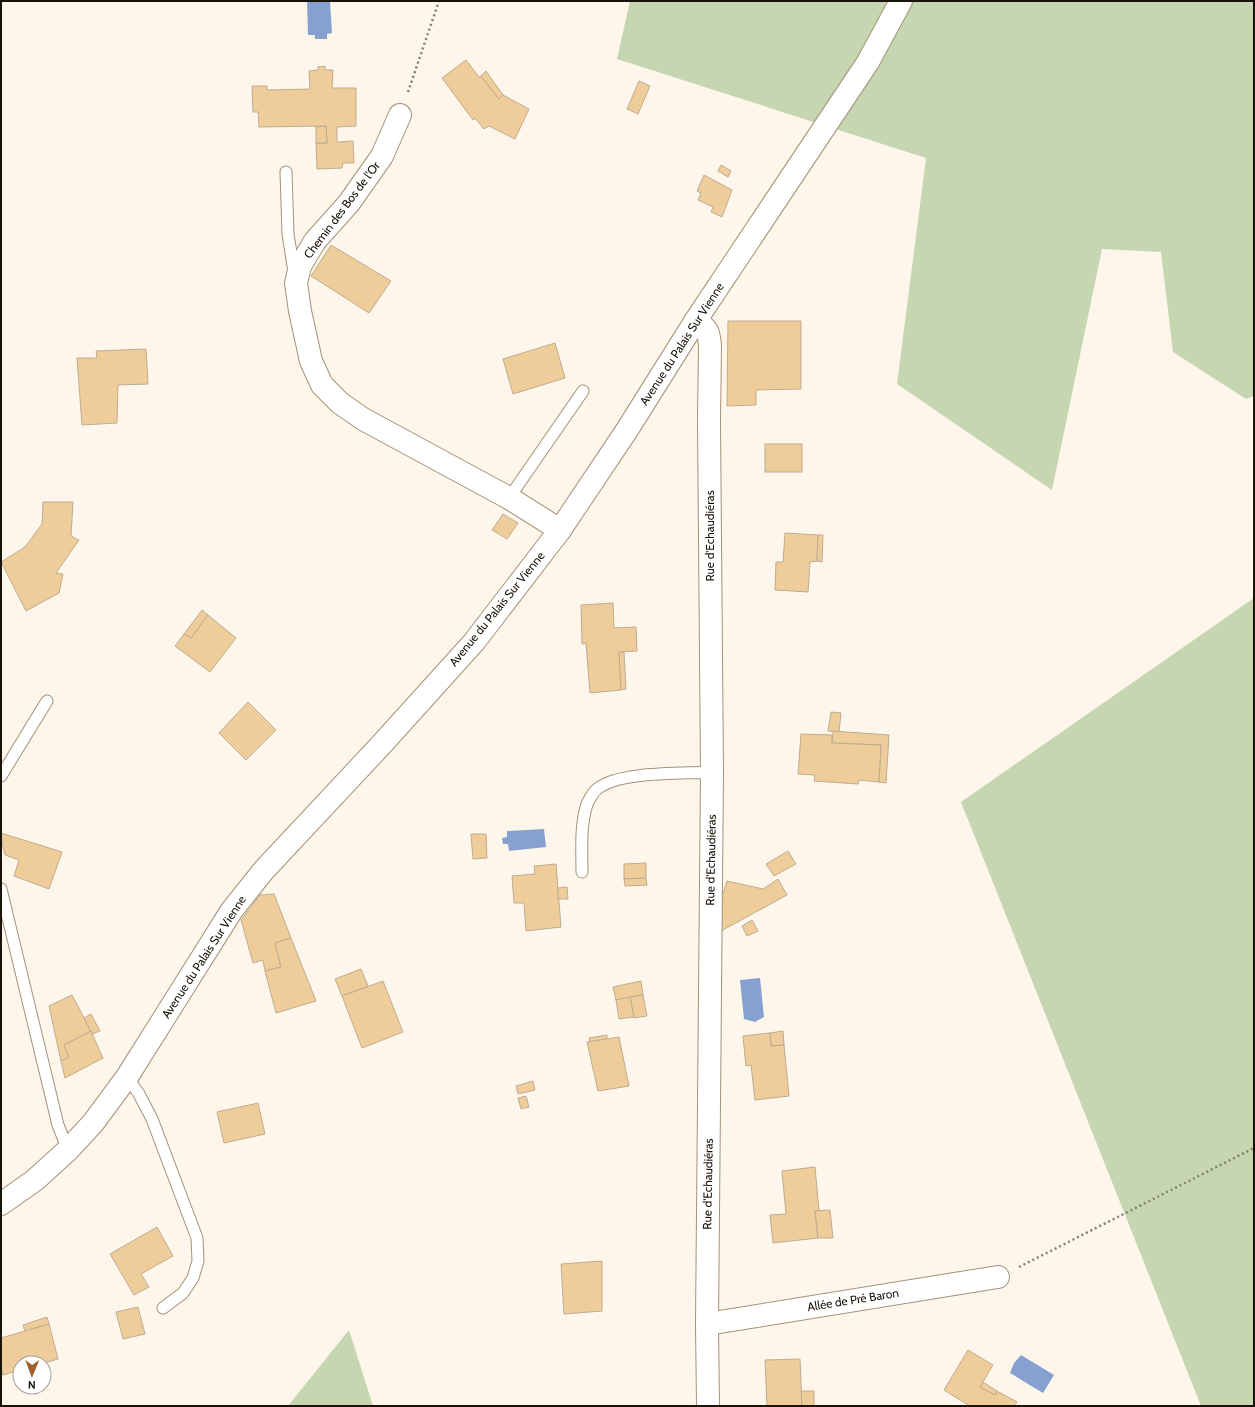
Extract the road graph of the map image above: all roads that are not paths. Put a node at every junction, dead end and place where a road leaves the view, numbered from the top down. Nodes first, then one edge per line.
1 (901, 1) edge
2 (400, 115) road end
3 (286, 172) dead end
4 (296, 283) junction
5 (696, 320) junction
6 (583, 391) dead end
7 (508, 498) junction
8 (560, 530) junction
9 (47, 701) dead end
10 (712, 772) junction
11 (1, 776) edge
12 (582, 872) dead end
13 (1, 889) edge
14 (127, 1077) junction
15 (68, 1150) junction
16 (1, 1204) edge
17 (998, 1277) road end
18 (163, 1308) dead end
19 (707, 1324) junction
20 (708, 1406) edge

1 - 5 street, Avenue du Palais Sur Vienne
2 - 4 street, Chemin des Bos de l'Or
3 - 4 lane
4 - 7 street, Chemin des Bos de l'Or
5 - 8 street, Avenue du Palais Sur Vienne
5 - 10 street, Rue d'Echaudiéras
6 - 7 lane
7 - 8 street, Chemin des Bos de l'Or
8 - 14 street, Avenue du Palais Sur Vienne
9 - 11 lane
10 - 12 lane
10 - 19 street, Rue d'Echaudiéras
13 - 15 lane
14 - 15 street, Avenue du Palais Sur Vienne
14 - 18 lane
15 - 16 street, Avenue du Palais Sur Vienne
17 - 19 street, Allée de Pré Baron
19 - 20 street, Rue d'Echaudiéras

